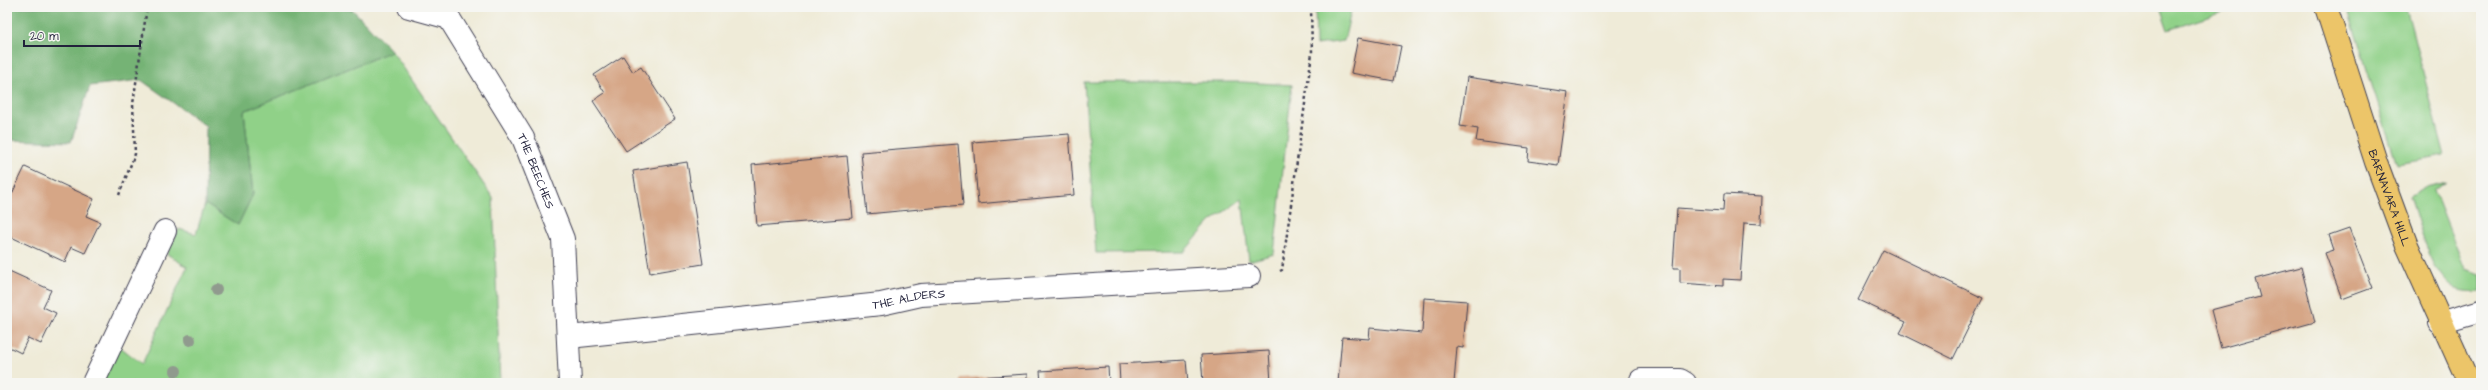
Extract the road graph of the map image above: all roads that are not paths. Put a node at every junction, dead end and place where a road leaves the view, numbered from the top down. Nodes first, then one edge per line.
1 (409, 7) edge
2 (2326, 7) edge
3 (456, 13) edge
4 (165, 231) dead end
5 (1248, 276) road end
6 (2481, 311) edge
7 (2440, 323) junction
8 (569, 337) junction
9 (1641, 380) dead end
10 (93, 383) edge
11 (570, 383) edge
12 (1685, 383) edge
13 (2469, 383) edge

1 - 3 street, THE BEECHES
2 - 7 main road, BARNAVARA HILL
3 - 8 street, THE BEECHES
4 - 10 street
5 - 8 street, THE ALDERS
6 - 7 street
7 - 13 main road, BARNAVARA HILL
8 - 11 street, THE BEECHES
9 - 12 street

